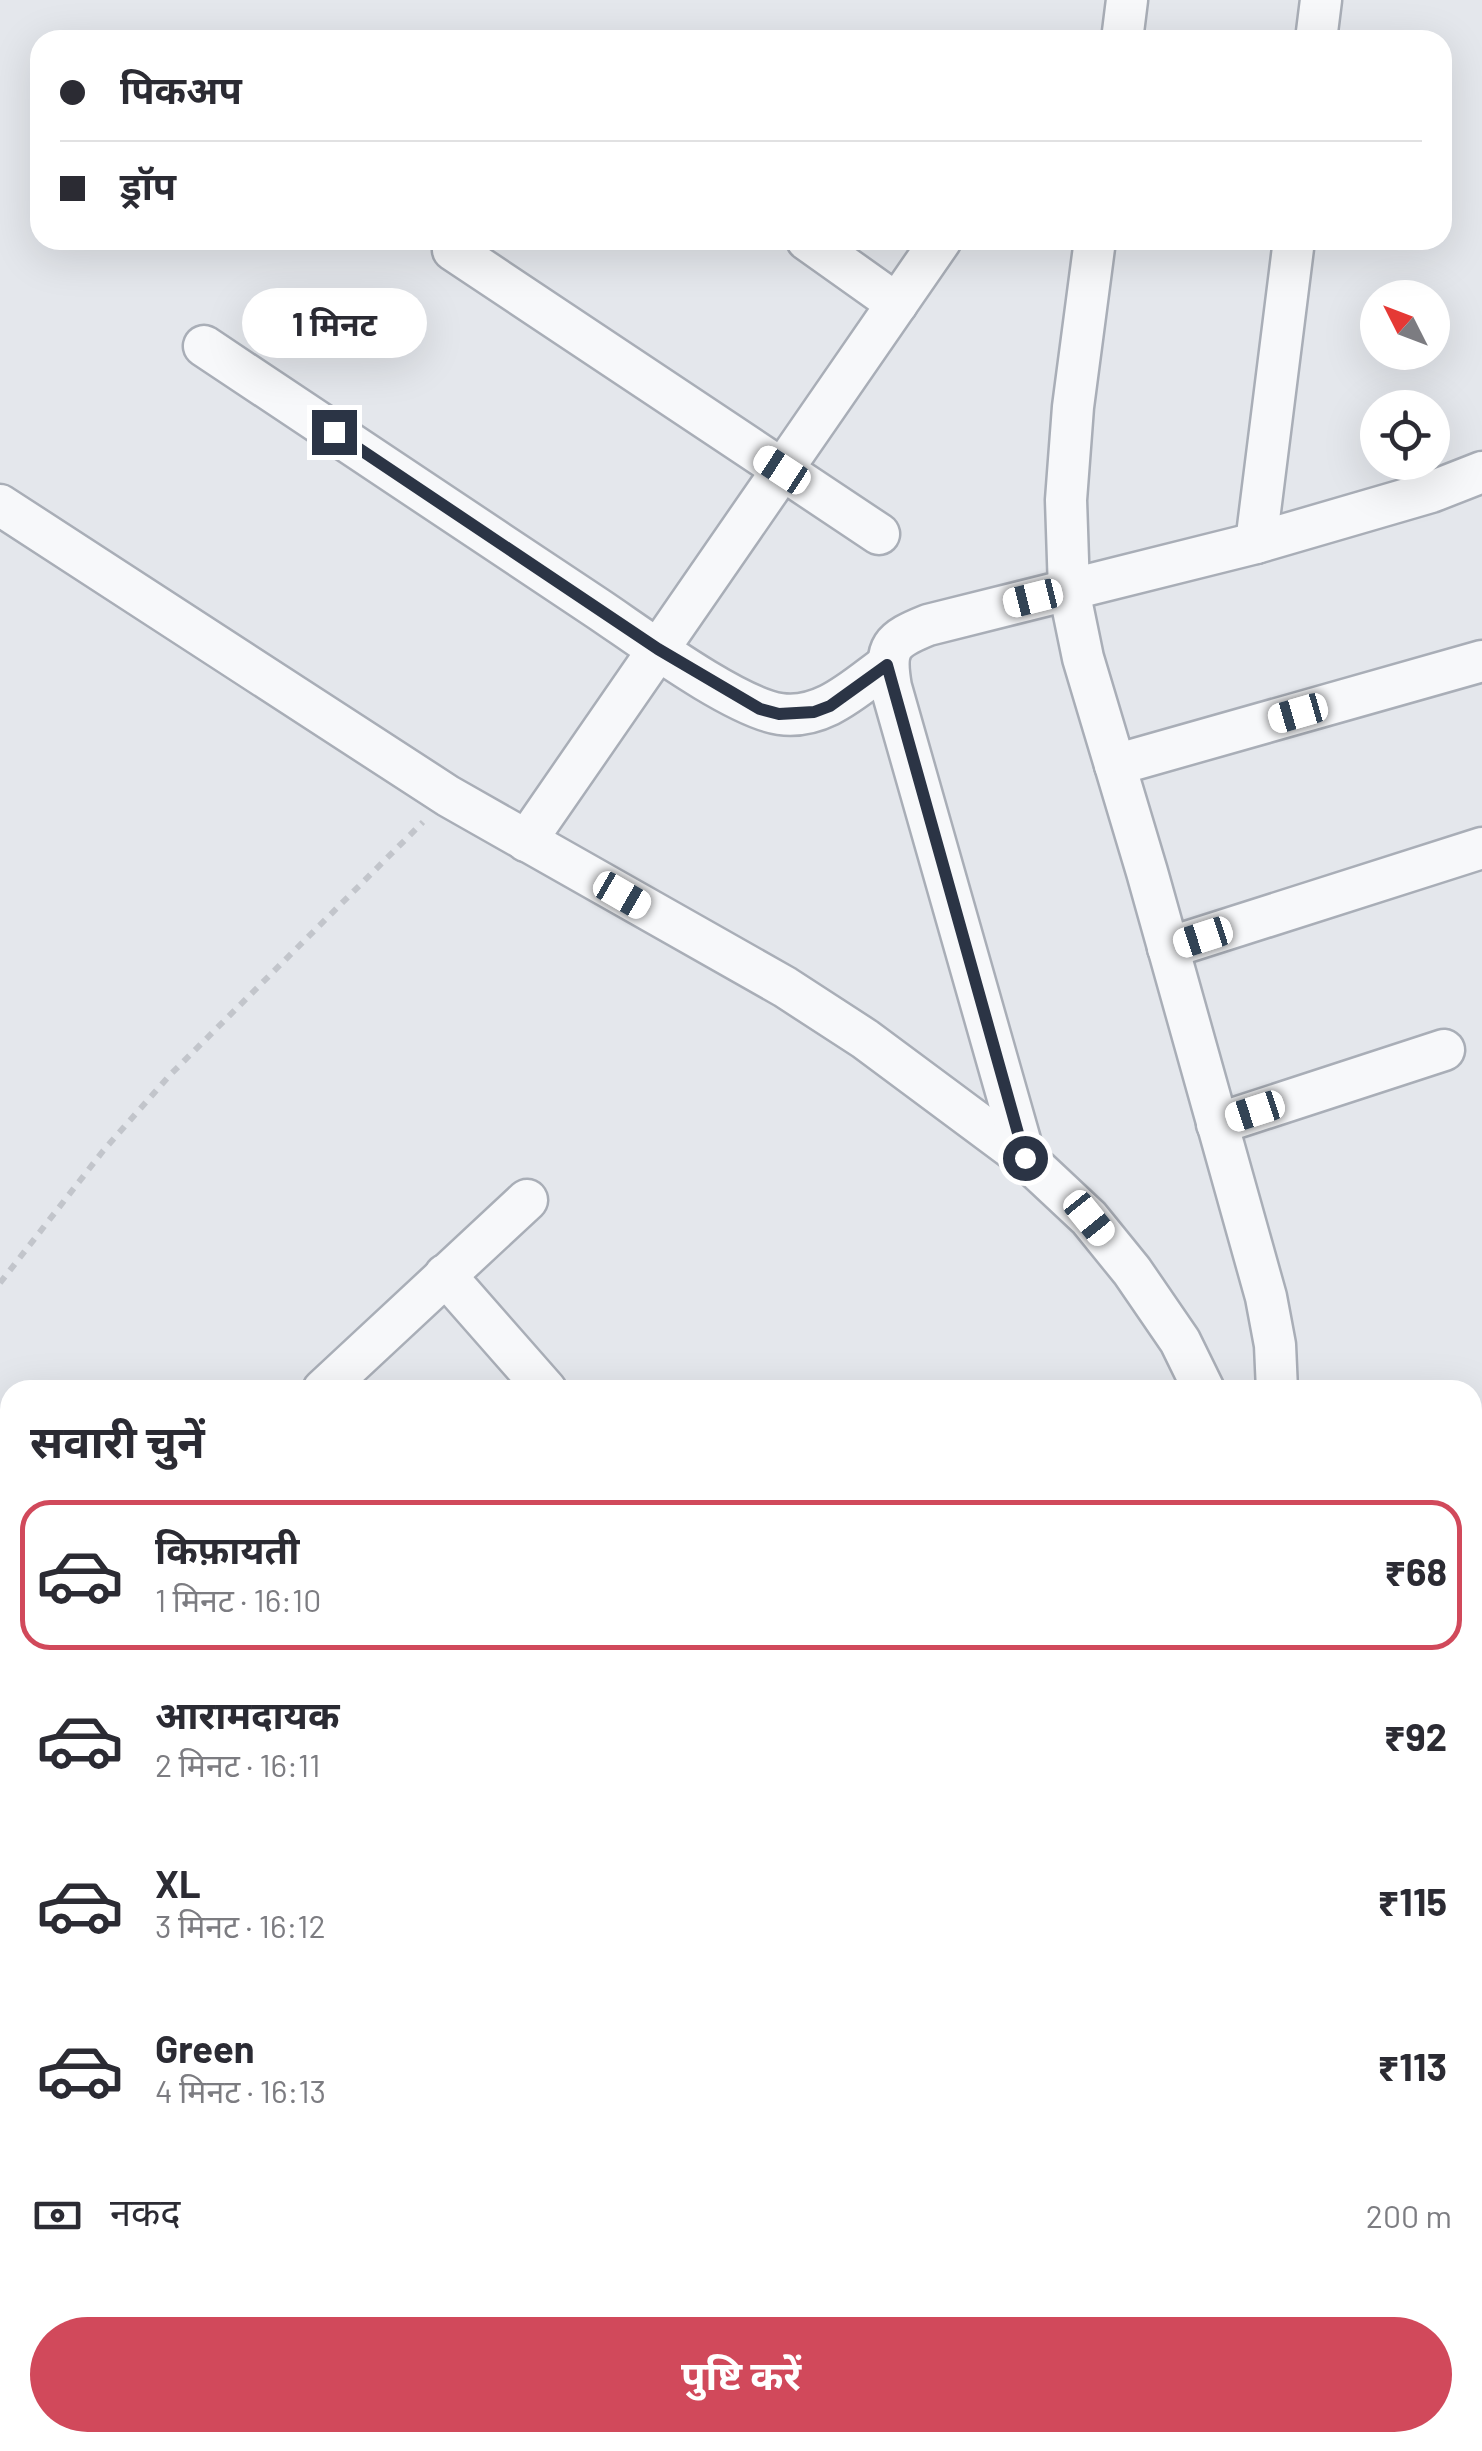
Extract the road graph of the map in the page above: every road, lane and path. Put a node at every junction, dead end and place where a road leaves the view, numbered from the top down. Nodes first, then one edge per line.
1 (1128, 0) edge
2 (1320, 0) edge
3 (1124, 30) edge
4 (1317, 30) edge
5 (454, 250) dead end
6 (821, 250) edge
7 (934, 250) edge
8 (1094, 250) edge
9 (1293, 250) edge
10 (897, 304) junction
11 (204, 346) dead end
12 (782, 470) junction
13 (1482, 472) edge
14 (0, 505) edge
15 (879, 534) dead end
16 (1256, 544) junction
17 (1068, 590) junction
18 (658, 649) junction
19 (1482, 661) edge
20 (887, 665) junction
21 (1115, 765) junction
22 (448, 796) junction
23 (526, 840) junction
24 (1482, 848) edge
25 (1168, 948) junction
26 (1444, 1050) dead end
27 (1218, 1124) junction
28 (1025, 1158) junction
29 (528, 1200) dead end
30 (445, 1275) junction
31 (0, 1282) edge
32 (335, 1380) edge
33 (537, 1380) edge
34 (1199, 1380) edge
35 (1276, 1380) edge

1 - 3 street
2 - 4 street
5 - 12 street
6 - 10 street
7 - 10 street
8 - 17 street
9 - 16 street
10 - 12 street
11 - 18 street
12 - 15 street
12 - 18 street
13 - 16 street
14 - 22 street
16 - 17 street
17 - 20 street
17 - 21 street
18 - 20 street
18 - 23 street
19 - 21 street
20 - 28 street
21 - 25 street
22 - 23 street
22 - 31 path
23 - 28 street
24 - 25 street
25 - 27 street
26 - 27 street
27 - 35 street
28 - 34 street
29 - 30 street
30 - 32 street
30 - 33 street

